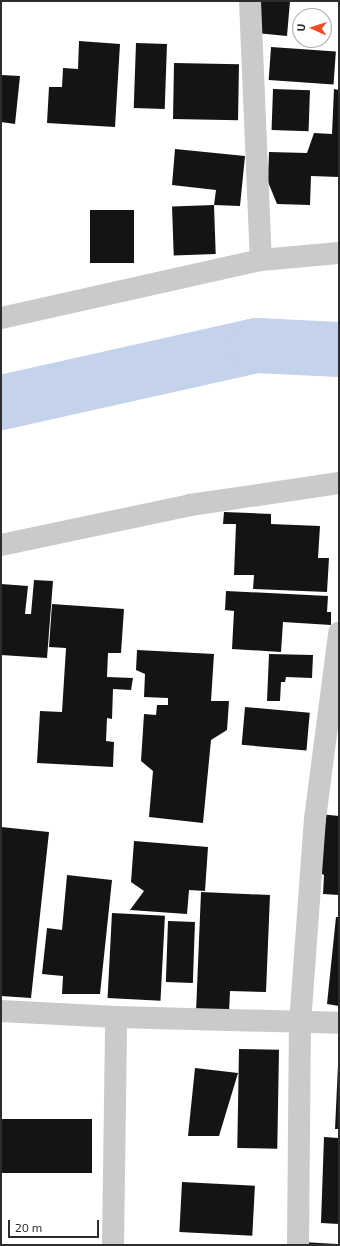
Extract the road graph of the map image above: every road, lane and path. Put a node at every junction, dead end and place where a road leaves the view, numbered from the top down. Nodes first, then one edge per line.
1 (250, 1) edge
2 (339, 253) edge
3 (260, 260) junction
4 (1, 318) edge
5 (339, 483) edge
6 (1, 545) edge
7 (339, 633) edge
8 (1, 1011) edge
9 (116, 1017) junction
10 (300, 1022) junction
11 (339, 1023) edge
12 (113, 1245) edge
13 (298, 1245) edge

1 - 3 street
2 - 3 street
3 - 4 street
5 - 6 street
7 - 10 street
8 - 9 street
9 - 10 street
9 - 12 street
10 - 11 street
10 - 13 street

